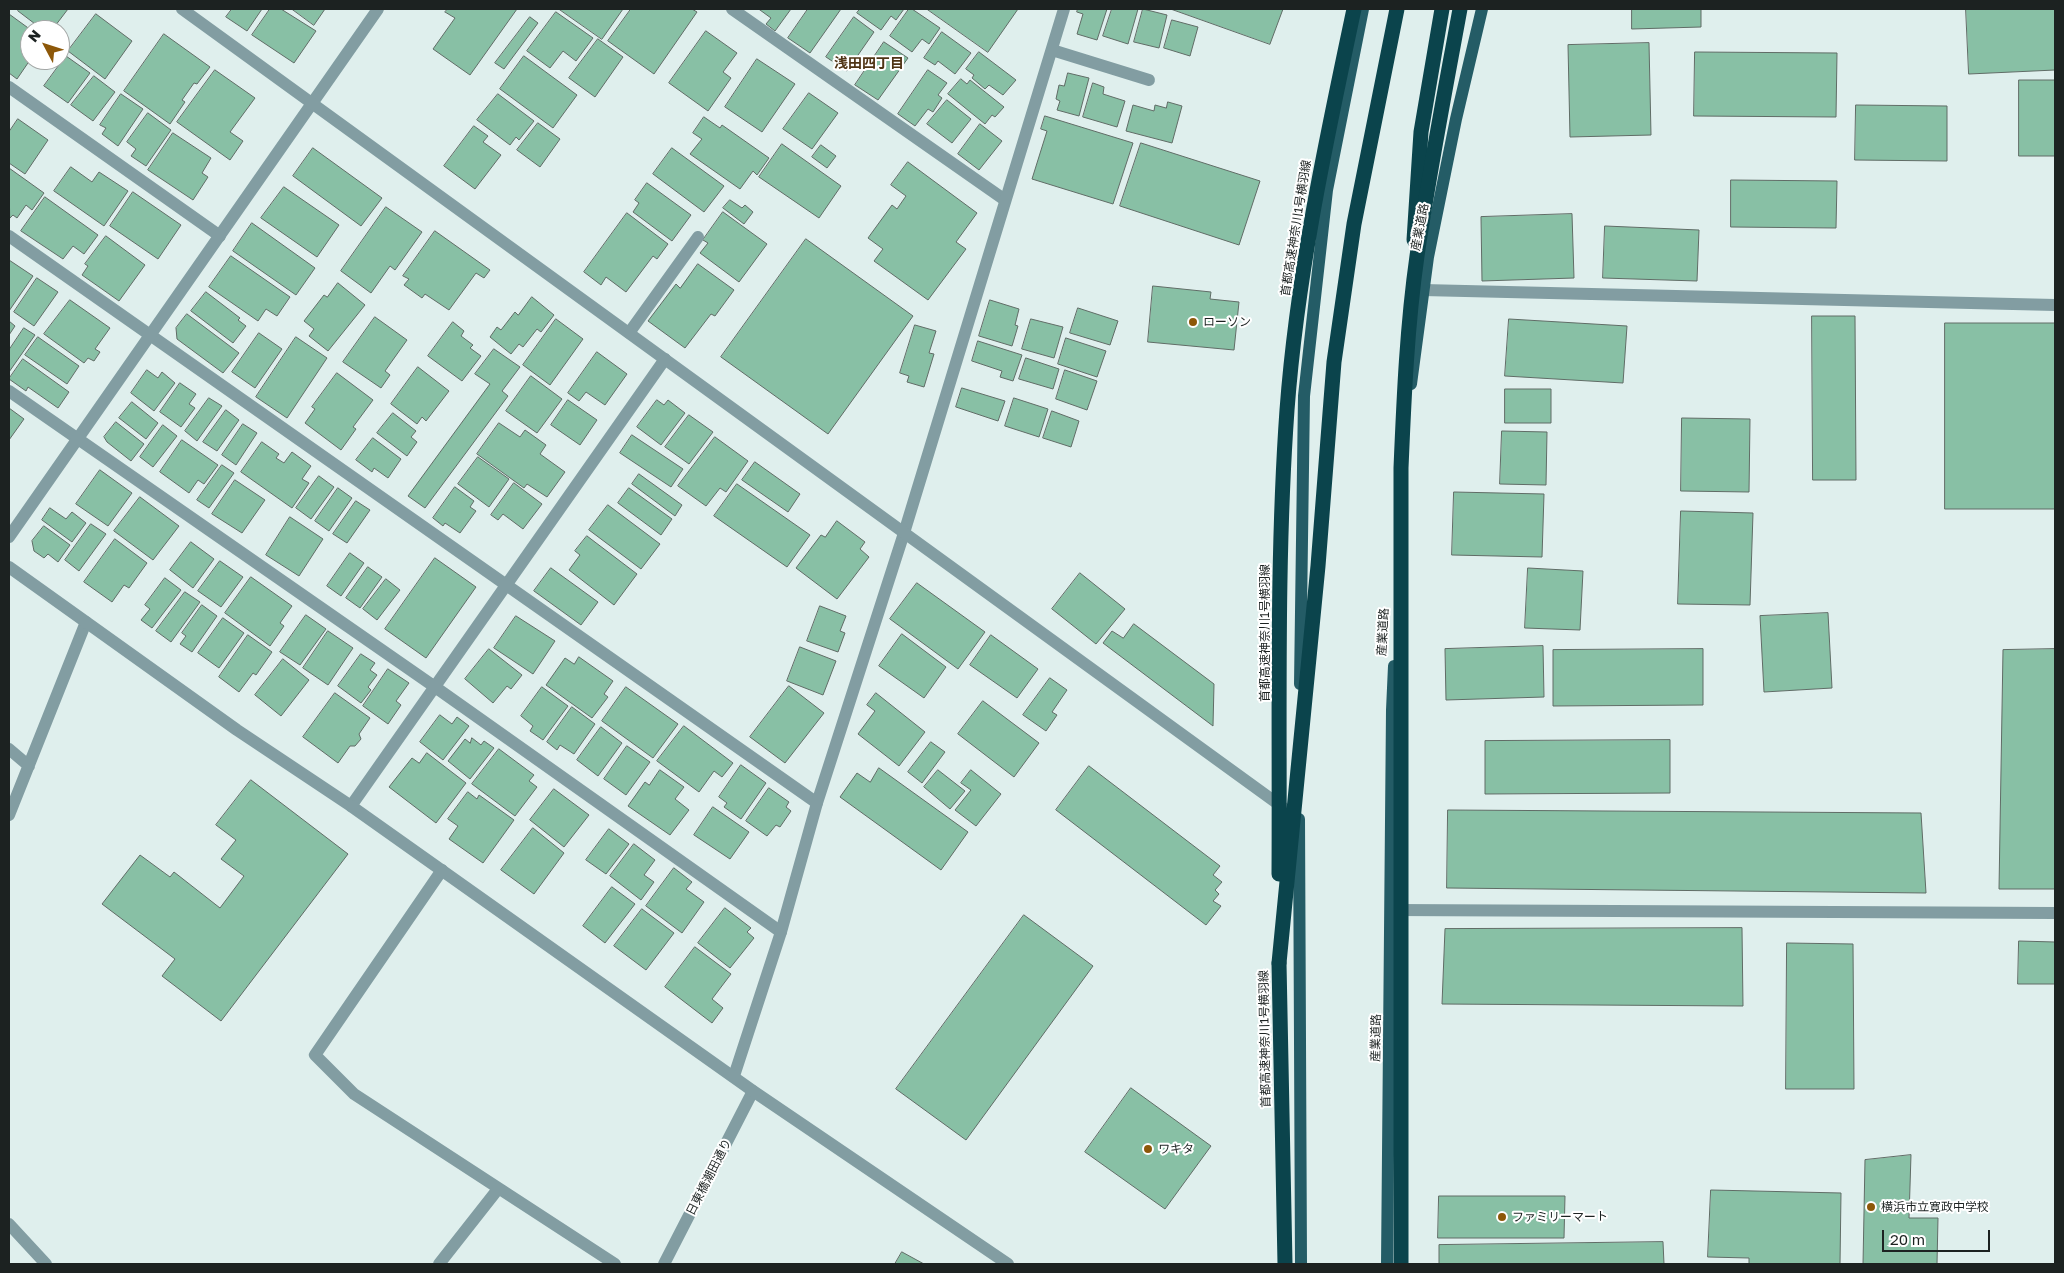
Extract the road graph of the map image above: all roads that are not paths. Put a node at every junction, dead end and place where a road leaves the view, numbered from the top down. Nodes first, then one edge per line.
1 (182, 9) edge
2 (378, 9) edge
3 (732, 9) edge
4 (1064, 9) edge
5 (1354, 9) edge
6 (1363, 9) edge
7 (1397, 9) edge
8 (1442, 9) edge
9 (1460, 9) edge
10 (1482, 9) edge
11 (1052, 50) junction
12 (1149, 80) dead end
13 (9, 87) edge
14 (312, 103) junction
15 (1005, 200) junction
16 (9, 236) edge
17 (220, 236) junction
18 (698, 237) dead end
19 (1423, 290) junction
20 (2055, 305) edge
21 (629, 333) junction
22 (150, 335) junction
23 (1406, 358) junction
24 (665, 359) junction
25 (9, 391) edge
26 (78, 438) junction
27 (904, 533) junction
28 (9, 537) edge
29 (9, 567) edge
30 (506, 585) junction
31 (86, 622) junction
32 (435, 687) junction
33 (9, 749) edge
34 (28, 766) junction
35 (817, 803) junction
36 (351, 806) junction
37 (9, 816) edge
38 (1299, 820) junction
39 (442, 870) junction
40 (1391, 910) junction
41 (2055, 913) edge
42 (781, 932) junction
43 (1279, 963) junction
44 (734, 1076) junction
45 (753, 1090) junction
46 (498, 1189) junction
47 (9, 1224) edge
48 (46, 1264) edge
49 (439, 1264) edge
50 (615, 1264) edge
51 (664, 1264) edge
52 (1008, 1264) edge
53 (1285, 1264) edge
54 (1301, 1264) edge
55 (1387, 1264) edge
56 (1401, 1264) edge

1 - 14 street
2 - 14 street
3 - 15 street
4 - 11 street
5 - 43 highway, 首都高速神奈川1号横羽線, bridge
6 - 38 main road
7 - 43 highway, bridge
8 - 23 highway, bridge
9 - 23 highway, bridge
10 - 19 main road, 産業道路
11 - 12 street
11 - 15 street
13 - 17 street
14 - 17 street
14 - 21 street
15 - 27 street
16 - 22 street
17 - 22 street
18 - 21 street
19 - 20 street
19 - 40 main road, 産業道路
21 - 24 street
22 - 26 street
22 - 30 street
23 - 56 highway, bridge
24 - 27 street
24 - 30 street
25 - 26 street
26 - 28 street
26 - 32 street
27 - 35 street
27 - 38 street
29 - 31 street
30 - 32 street
30 - 35 street
31 - 34 street
31 - 36 street
32 - 36 street
32 - 42 street
33 - 34 street
34 - 37 street
35 - 42 street
36 - 39 street
38 - 54 main road
39 - 44 street
39 - 46 street
40 - 41 street
40 - 55 main road, 産業道路
42 - 44 street
43 - 53 highway, 首都高速神奈川1号横羽線
44 - 45 street
45 - 51 street, 日東橋潮田通り
45 - 52 street
46 - 49 street
46 - 50 street
47 - 48 street

